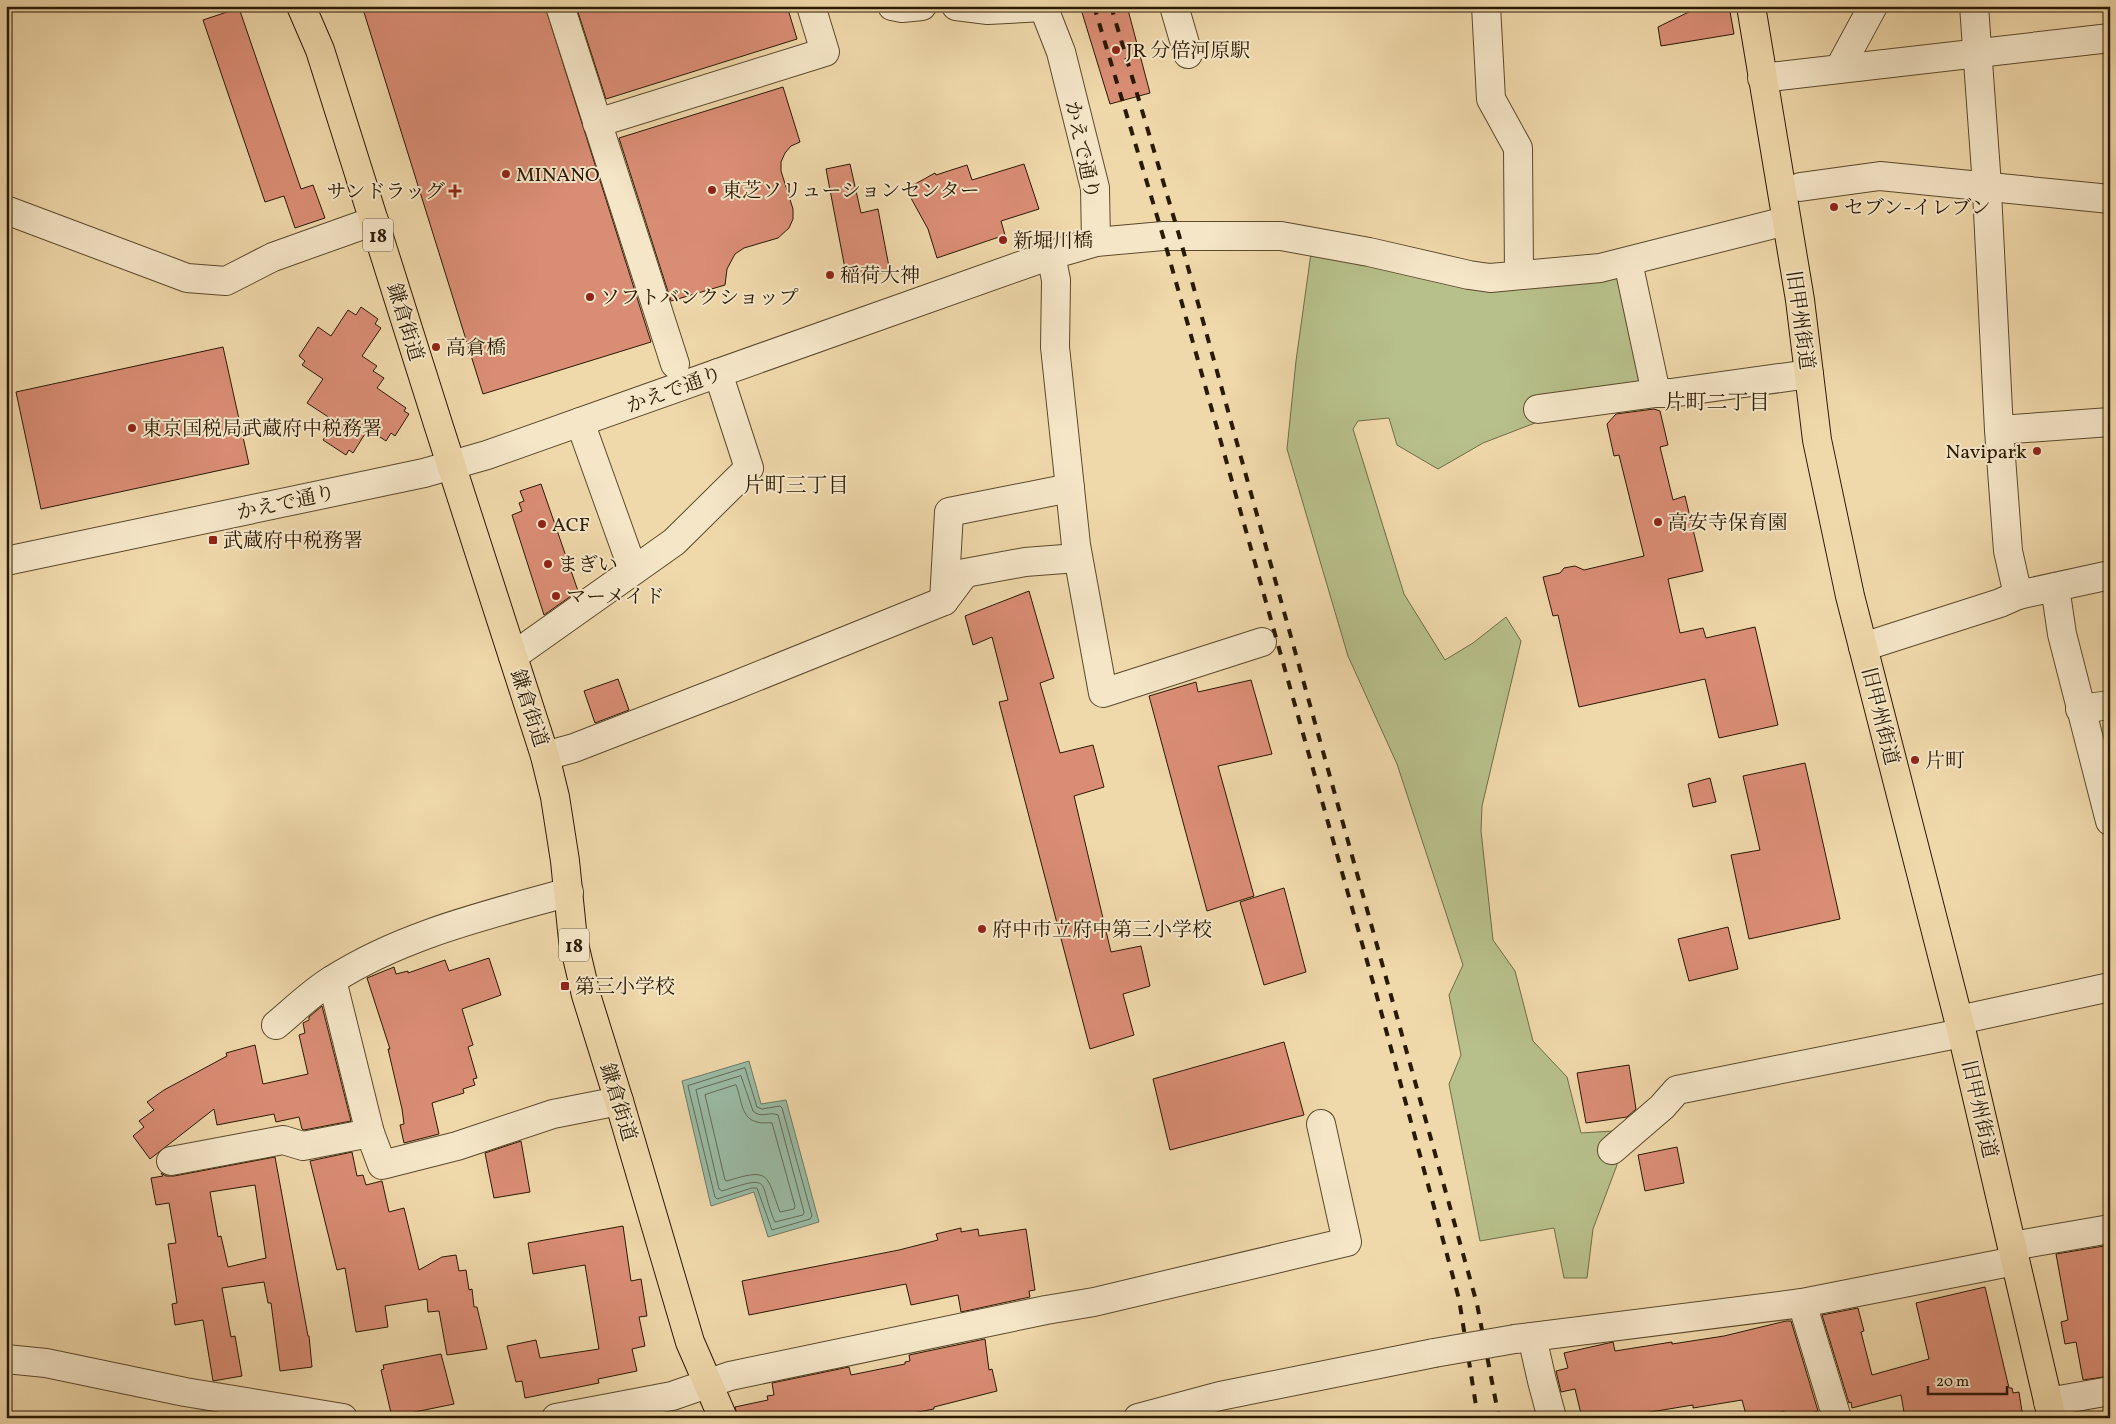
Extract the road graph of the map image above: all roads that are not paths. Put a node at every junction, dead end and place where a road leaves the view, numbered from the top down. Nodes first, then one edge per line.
1 (301, 6) edge
2 (560, 6) edge
3 (811, 6) edge
4 (892, 6) edge
5 (922, 6) edge
6 (956, 6) edge
7 (1043, 6) edge
8 (1174, 6) edge
9 (1486, 6) edge
10 (1751, 6) edge
11 (1873, 6) edge
12 (1974, 6) edge
13 (2110, 38) edge
14 (1979, 53) junction
15 (1188, 54) dead end
16 (1839, 69) junction
17 (1762, 78) junction
18 (597, 123) junction
19 (1800, 187) dead end
20 (1987, 187) junction
21 (2110, 199) edge
22 (6, 210) edge
23 (374, 221) junction
24 (1786, 221) junction
25 (1096, 242) junction
26 (1051, 255) junction
27 (1628, 262) junction
28 (1519, 275) junction
29 (676, 364) dead end
30 (718, 373) junction
31 (1809, 374) junction
32 (1656, 392) junction
33 (1538, 409) dead end
34 (580, 422) junction
35 (2110, 422) edge
36 (1998, 430) junction
37 (451, 465) junction
38 (1070, 488) junction
39 (1077, 558) junction
40 (6, 561) edge
41 (634, 570) junction
42 (2110, 574) edge
43 (2055, 586) junction
44 (2018, 595) junction
45 (944, 601) junction
46 (1262, 642) dead end
47 (1863, 647) junction
48 (513, 656) junction
49 (2110, 705) edge
50 (2080, 709) junction
51 (545, 756) junction
52 (2110, 821) edge
53 (569, 892) junction
54 (332, 980) junction
55 (2110, 987) edge
56 (276, 1025) dead end
57 (1961, 1027) junction
58 (619, 1100) junction
59 (1321, 1124) dead end
60 (370, 1133) junction
61 (1612, 1150) dead end
62 (171, 1161) dead end
63 (2110, 1229) edge
64 (2014, 1254) junction
65 (1802, 1303) junction
66 (1524, 1338) junction
67 (6, 1359) edge
68 (708, 1384) junction
69 (2110, 1391) edge
70 (2050, 1410) edge
71 (343, 1418) edge
72 (556, 1418) edge
73 (723, 1418) edge
74 (1138, 1418) edge
75 (1552, 1418) edge
76 (1837, 1418) edge

1 - 23 main road, 鎌倉街道 / 18
2 - 18 street
3 - 18 street
4 - 5 street
6 - 7 street
7 - 25 street, かえで通り
8 - 15 street
9 - 28 street
10 - 17 main road, 旧甲州街道
11 - 16 street
12 - 14 street
13 - 14 street
14 - 16 street
14 - 20 street
16 - 17 street
17 - 24 main road, 旧甲州街道
18 - 29 street
19 - 20 street
20 - 21 street
20 - 36 street
22 - 23 street
23 - 37 main road, 鎌倉街道 / 18
24 - 27 street
24 - 31 main road, 旧甲州街道
25 - 26 street, かえで通り
25 - 28 street
26 - 30 street, かえで通り
26 - 38 street
27 - 28 street
27 - 32 street
30 - 34 street, かえで通り
30 - 41 street
31 - 32 street
31 - 47 main road, 旧甲州街道
32 - 33 street
34 - 37 street, かえで通り
34 - 41 street
35 - 36 street
36 - 44 street
37 - 40 street, かえで通り
37 - 48 main road, 鎌倉街道 / 18
38 - 39 street
38 - 45 street
39 - 45 street
39 - 46 street
41 - 48 street
42 - 43 street
43 - 44 street
43 - 50 street
44 - 47 street
45 - 51 street
47 - 57 main road, 旧甲州街道
48 - 51 main road, 鎌倉街道 / 18
49 - 50 street
50 - 52 street
51 - 53 main road, 鎌倉街道 / 18
53 - 54 street
53 - 58 main road, 鎌倉街道 / 18
54 - 56 street
54 - 60 street
55 - 57 street
57 - 61 street
57 - 64 main road, 旧甲州街道
58 - 60 street
58 - 68 main road, 鎌倉街道 / 18
59 - 68 street
60 - 62 street
63 - 64 street
64 - 65 street
64 - 70 main road, 旧甲州街道
65 - 66 street
65 - 76 street
66 - 74 street, bridge
66 - 75 street
67 - 71 street
68 - 72 street
68 - 73 main road, 鎌倉街道 / 18
69 - 70 street

